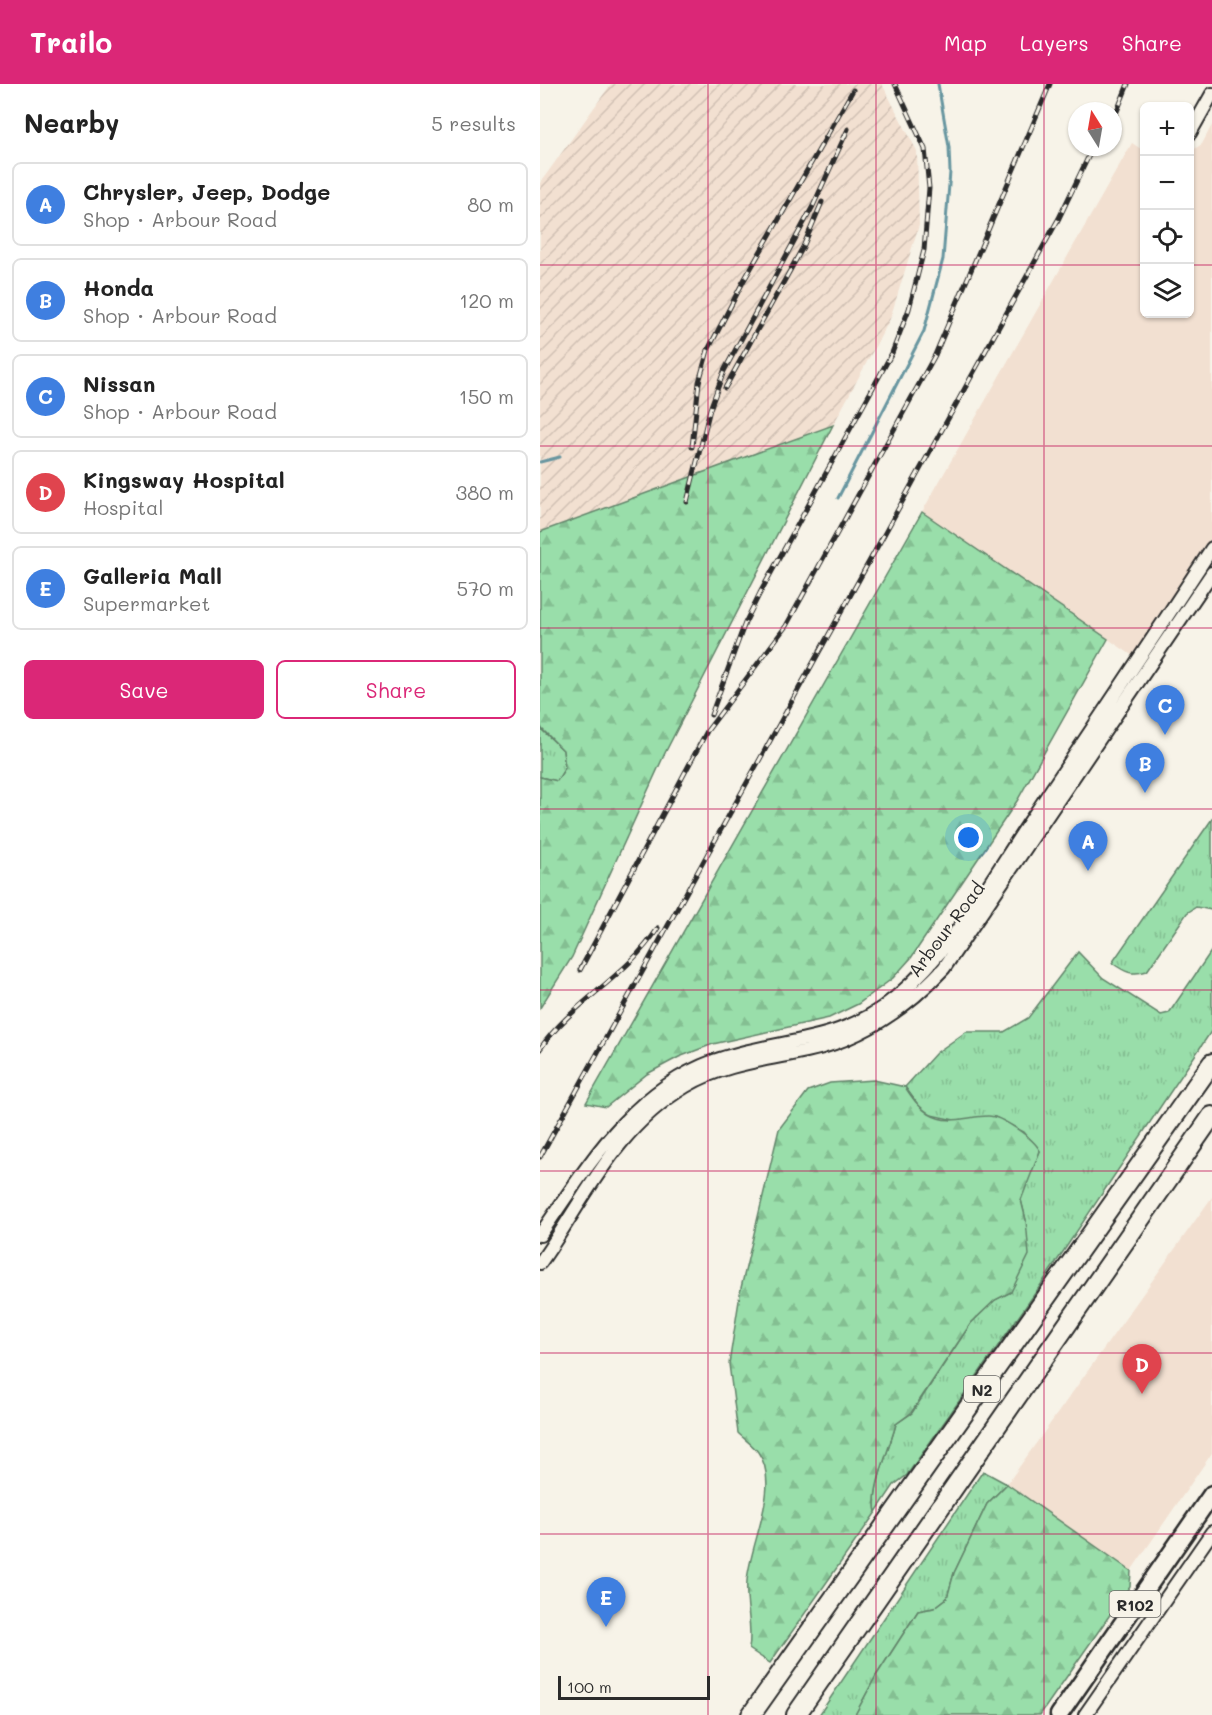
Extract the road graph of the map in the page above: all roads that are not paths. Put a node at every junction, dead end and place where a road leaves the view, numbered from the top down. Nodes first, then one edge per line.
1 (1212, 94) edge
2 (1194, 126) edge
3 (1212, 548) edge
4 (1212, 573) edge
5 (1212, 1063) edge
6 (1212, 1116) edge
7 (540, 1235) edge
8 (540, 1263) edge
9 (1212, 1494) edge
10 (1212, 1532) edge
11 (795, 1650) junction
12 (746, 1715) edge
13 (751, 1715) edge
14 (797, 1715) edge
15 (1059, 1715) edge
16 (1085, 1715) edge

1 - 2 street
3 - 7 street, Arbour Road
4 - 8 street, Arbour Road
5 - 11 highway, N2
6 - 14 highway, N2
9 - 15 main road, R102
10 - 16 street
11 - 12 highway
11 - 13 highway, N2

